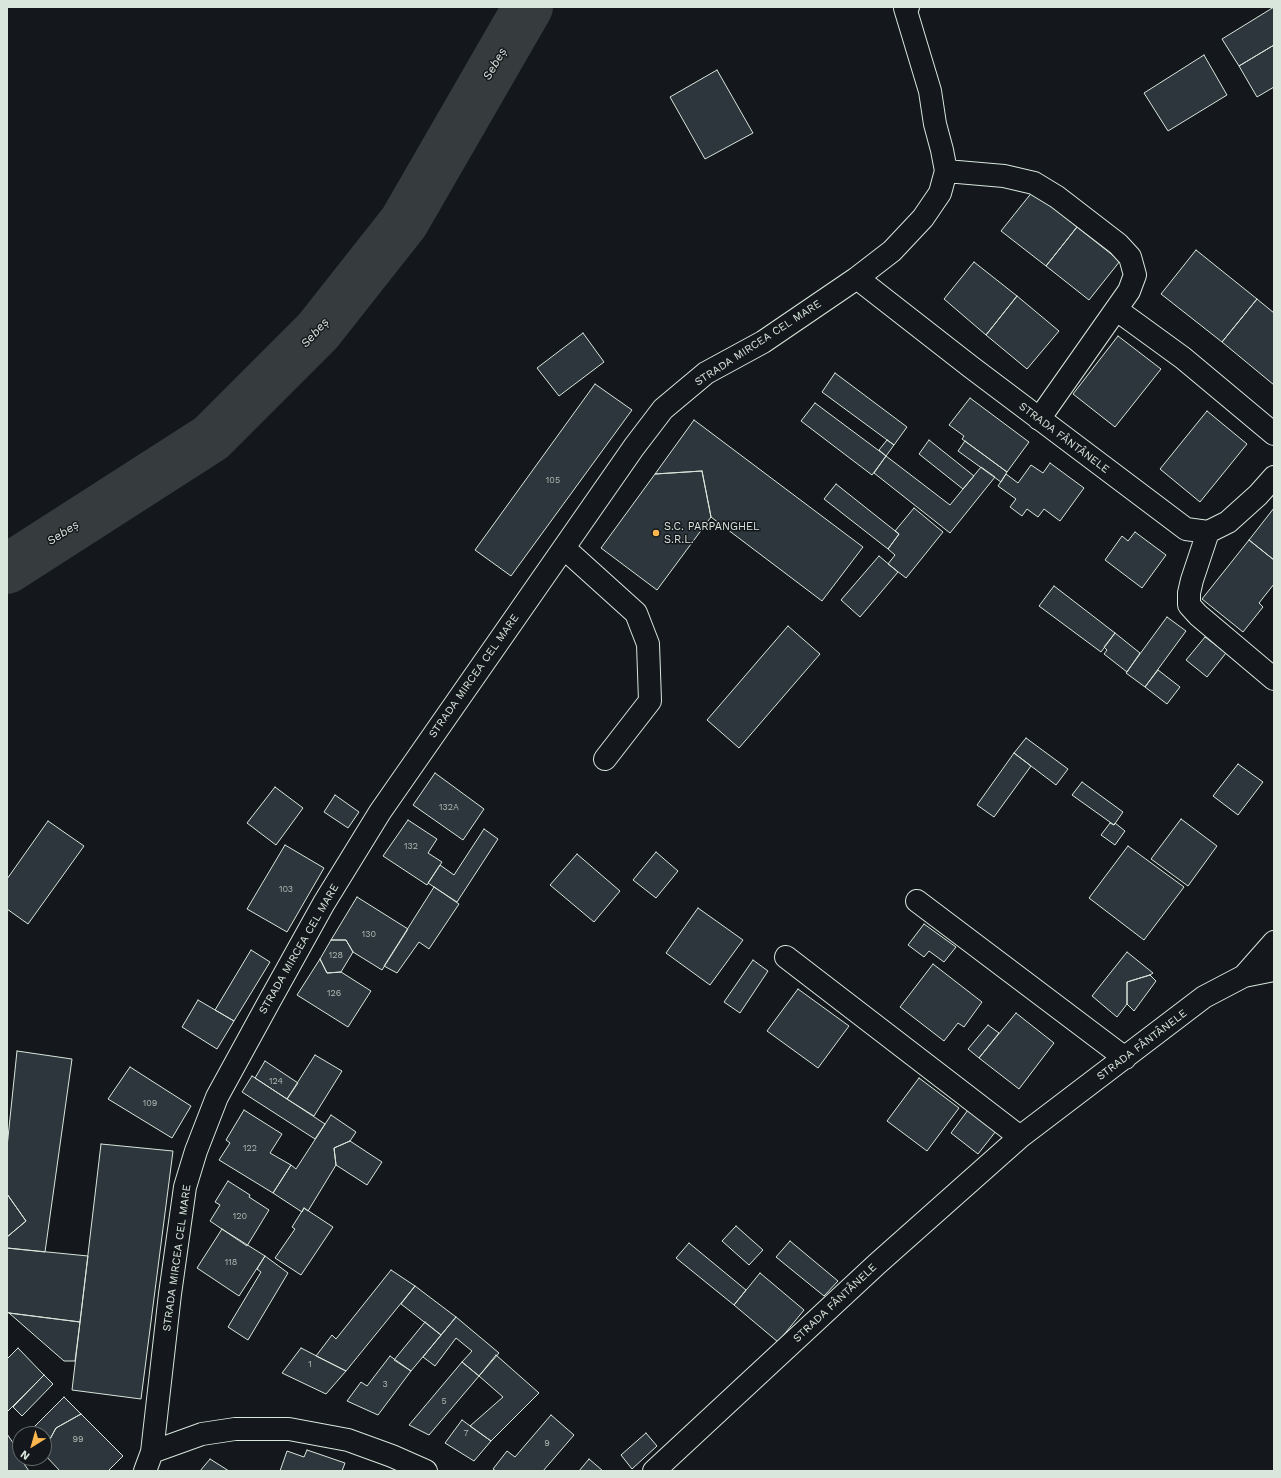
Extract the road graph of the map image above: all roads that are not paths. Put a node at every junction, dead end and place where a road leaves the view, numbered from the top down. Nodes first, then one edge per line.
1 (906, 7) edge
2 (946, 171) junction
3 (857, 278) junction
4 (1117, 310) junction
5 (1039, 419) junction
6 (1274, 434) edge
7 (1274, 476) edge
8 (1208, 532) junction
9 (564, 548) junction
10 (1274, 679) edge
11 (605, 759) dead end
12 (917, 901) dead end
13 (1274, 942) edge
14 (786, 956) dead end
15 (1274, 970) edge
16 (1244, 976) junction
17 (1125, 1058) junction
18 (1020, 1137) junction
19 (149, 1461) edge
20 (426, 1471) edge
21 (654, 1471) edge

1 - 2 street, STRADA MIRCEA CEL MARE
2 - 3 street, STRADA MIRCEA CEL MARE
2 - 4 street
3 - 5 street, STRADA FÂNTÂNELE
3 - 9 street, STRADA MIRCEA CEL MARE
4 - 5 street
4 - 6 street
5 - 8 street, STRADA FÂNTÂNELE
7 - 8 street
8 - 10 street
9 - 11 street
9 - 19 street, STRADA MIRCEA CEL MARE
12 - 17 street
13 - 16 street
14 - 18 street
15 - 16 street, STRADA FÂNTÂNELE
16 - 17 street, STRADA FÂNTÂNELE
17 - 18 street, STRADA FÂNTÂNELE
18 - 21 street, STRADA FÂNTÂNELE
19 - 20 street

